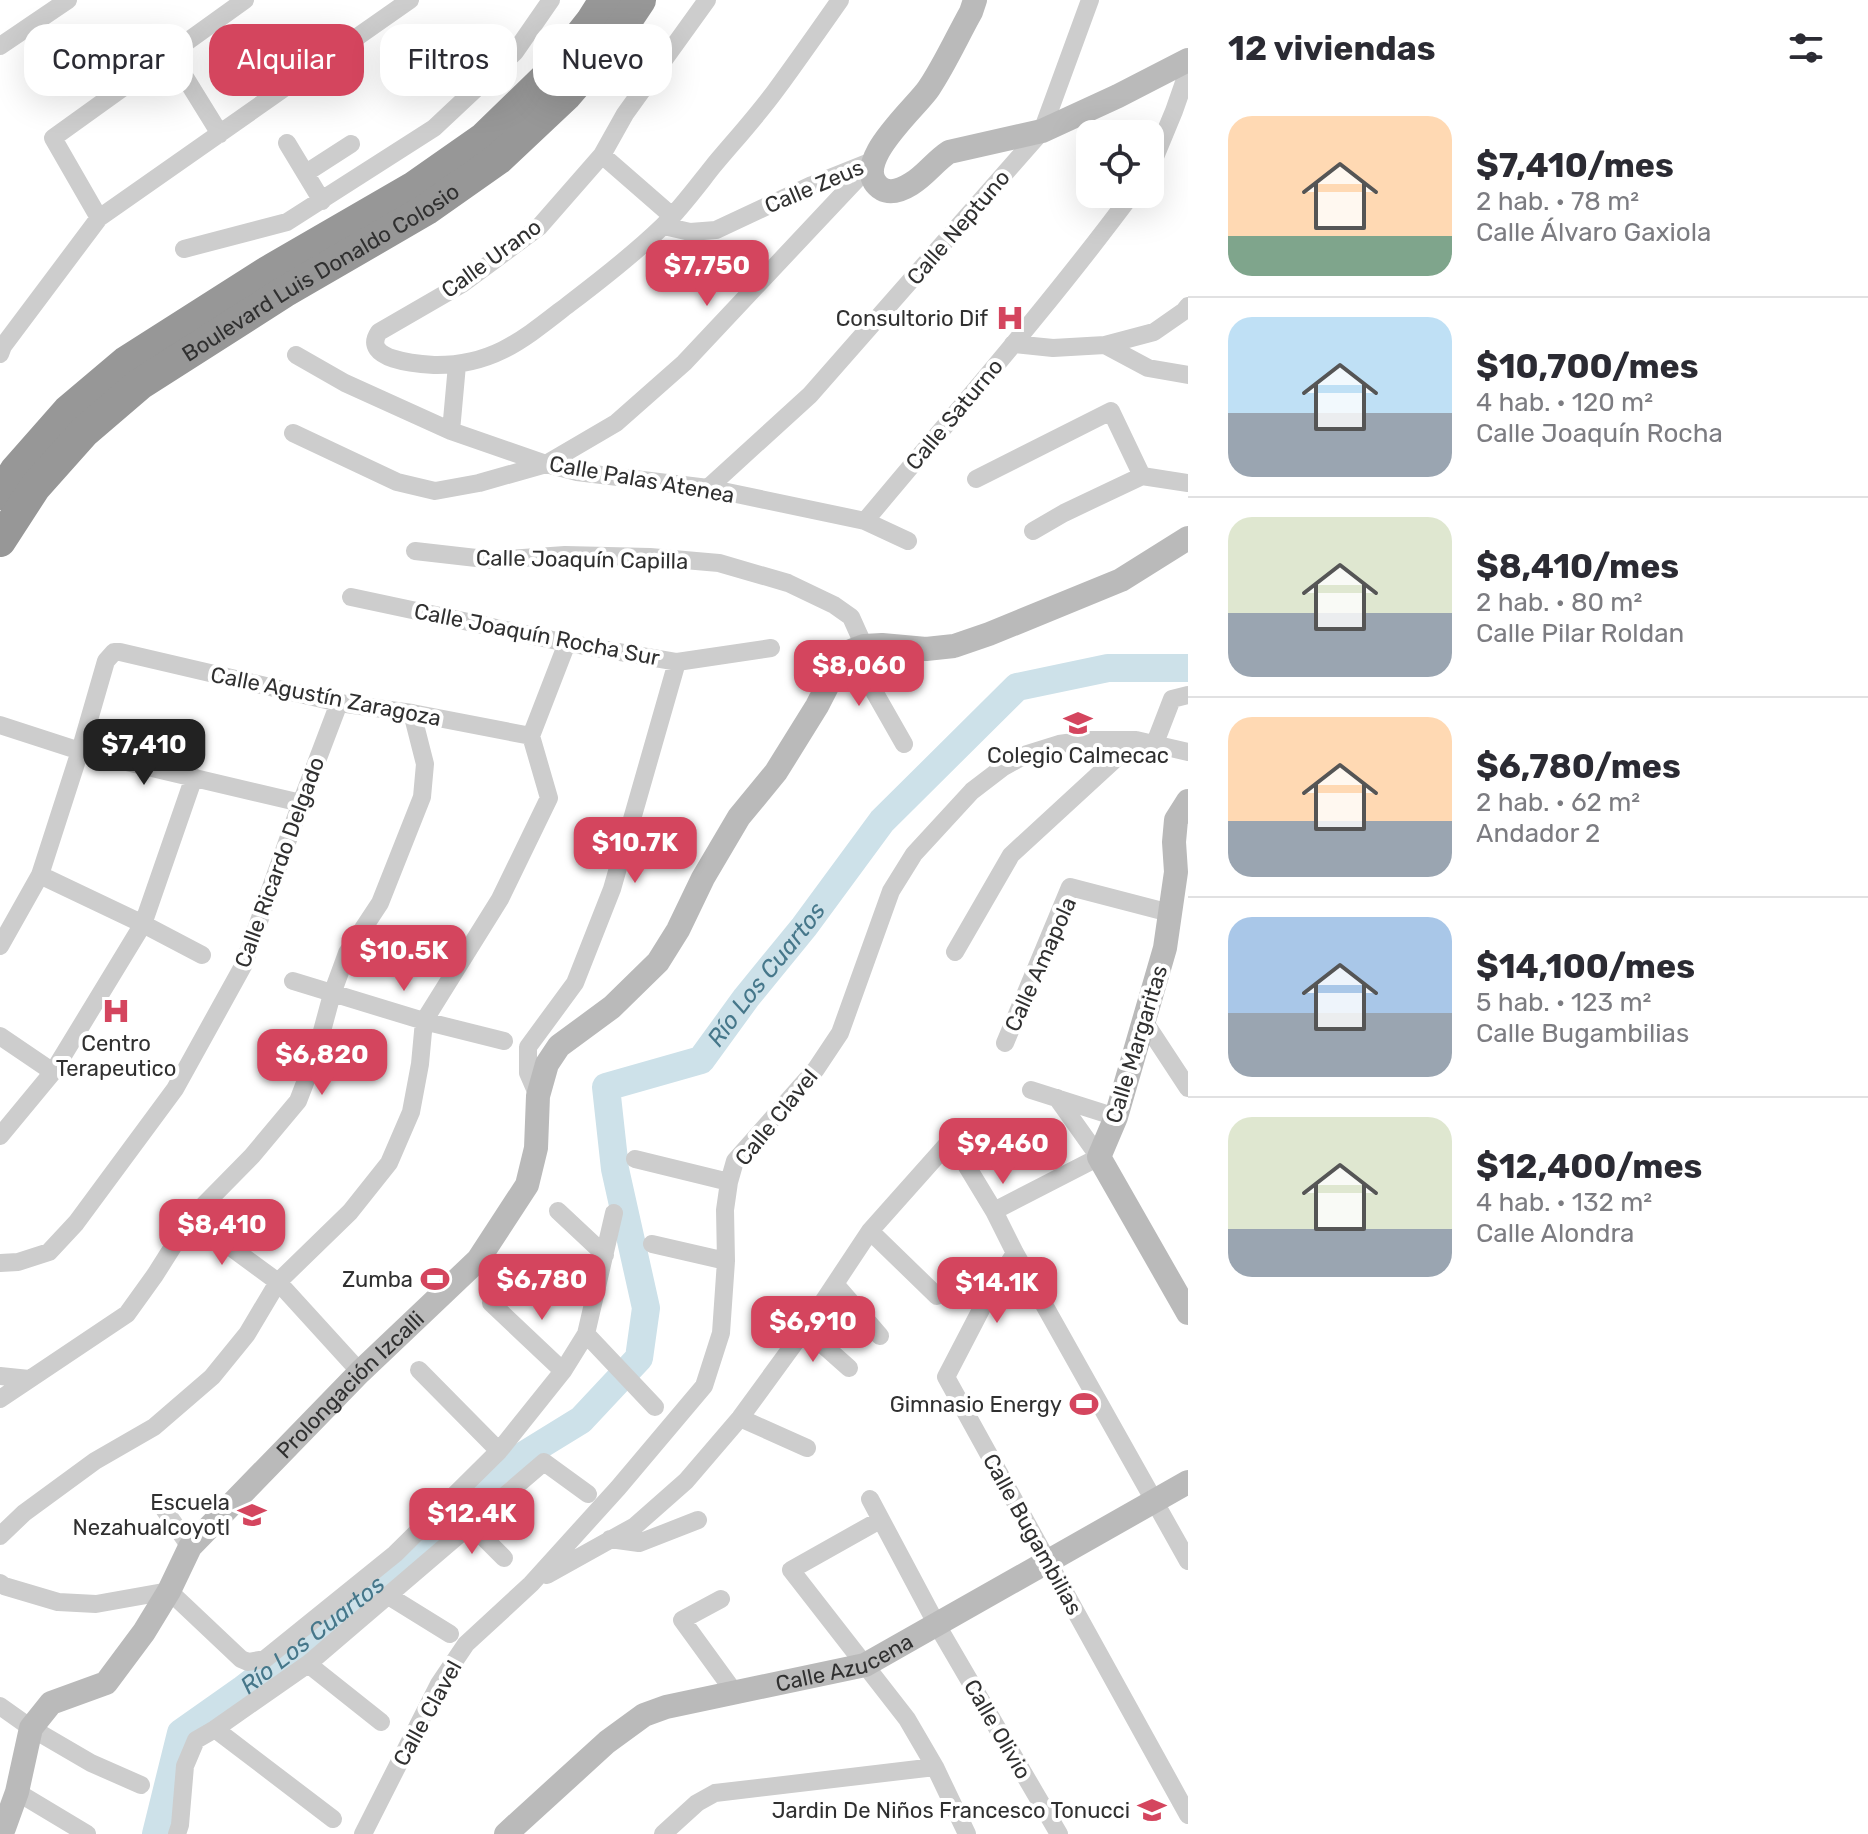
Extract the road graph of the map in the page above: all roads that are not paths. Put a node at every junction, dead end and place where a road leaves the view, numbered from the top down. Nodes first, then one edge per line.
1 (68, 0) edge
2 (245, 0) edge
3 (410, 0) edge
4 (551, 0) edge
5 (605, 0) edge
6 (640, 0) edge
7 (707, 0) edge
8 (840, 0) edge
9 (975, 0) edge
10 (1090, 0) edge
11 (193, 37) edge
12 (0, 46) edge
13 (1188, 60) edge
14 (1188, 71) edge
15 (193, 90) edge
16 (111, 96) edge
17 (1042, 131) junction
18 (220, 134) junction
19 (1164, 135) edge
20 (287, 143) dead end
21 (351, 144) dead end
22 (602, 155) junction
23 (874, 161) junction
24 (306, 173) junction
25 (322, 201) junction
26 (1122, 208) edge
27 (99, 218) junction
28 (668, 221) junction
29 (184, 249) dead end
30 (1188, 306) edge
31 (1013, 344) junction
32 (1105, 345) junction
33 (0, 354) edge
34 (296, 355) dead end
35 (457, 365) junction
36 (1188, 375) edge
37 (451, 431) junction
38 (293, 433) dead end
39 (546, 464) junction
40 (1142, 476) junction
41 (976, 479) dead end
42 (1188, 483) edge
43 (708, 488) junction
44 (0, 494) edge
45 (865, 521) junction
46 (1033, 531) dead end
47 (1188, 538) edge
48 (0, 541) edge
49 (908, 541) dead end
50 (415, 551) dead end
51 (351, 597) dead end
52 (567, 643) junction
53 (771, 648) dead end
54 (857, 648) junction
55 (677, 662) junction
56 (1188, 695) edge
57 (339, 703) junction
58 (412, 713) junction
59 (0, 725) edge
60 (531, 736) junction
61 (1136, 740) junction
62 (1155, 743) junction
63 (904, 744) dead end
64 (80, 751) junction
65 (1188, 752) edge
66 (194, 777) junction
67 (1188, 801) edge
68 (301, 803) junction
69 (40, 875) junction
70 (1170, 913) junction
71 (143, 924) junction
72 (0, 946) edge
73 (955, 952) dead end
74 (202, 955) dead end
75 (293, 981) dead end
76 (332, 994) junction
77 (424, 1021) junction
78 (1144, 1021) junction
79 (0, 1036) edge
80 (504, 1041) dead end
81 (1005, 1043) dead end
82 (53, 1072) junction
83 (1188, 1088) edge
84 (1031, 1090) dead end
85 (538, 1096) junction
86 (1057, 1098) junction
87 (1116, 1117) junction
88 (0, 1136) edge
89 (1099, 1157) junction
90 (635, 1159) dead end
91 (729, 1182) junction
92 (558, 1211) dead end
93 (994, 1211) junction
94 (614, 1213) dead end
95 (191, 1218) junction
96 (870, 1231) junction
97 (652, 1244) dead end
98 (1015, 1253) junction
99 (605, 1255) junction
100 (726, 1261) junction
101 (0, 1263) edge
102 (278, 1282) junction
103 (835, 1284) junction
104 (937, 1296) dead end
105 (491, 1303) dead end
106 (1188, 1313) edge
107 (805, 1329) junction
108 (586, 1334) junction
109 (880, 1336) dead end
110 (849, 1368) dead end
111 (419, 1370) dead end
112 (563, 1371) junction
113 (360, 1372) junction
114 (0, 1376) edge
115 (29, 1379) junction
116 (0, 1399) edge
117 (649, 1400) dead end
118 (740, 1418) junction
119 (807, 1448) dead end
120 (499, 1451) junction
121 (1188, 1482) edge
122 (588, 1494) dead end
123 (870, 1499) dead end
124 (1154, 1501) junction
125 (164, 1509) dead end
126 (698, 1520) dead end
127 (880, 1520) junction
128 (470, 1524) junction
129 (0, 1536) edge
130 (610, 1539) junction
131 (190, 1547) junction
132 (504, 1558) dead end
133 (1048, 1560) junction
134 (1188, 1561) edge
135 (0, 1583) edge
136 (531, 1584) junction
137 (169, 1591) junction
138 (387, 1595) junction
139 (721, 1599) dead end
140 (937, 1625) junction
141 (450, 1634) dead end
142 (308, 1664) junction
143 (865, 1665) junction
144 (735, 1693) junction
145 (0, 1706) edge
146 (381, 1722) dead end
147 (31, 1728) junction
148 (215, 1729) junction
149 (935, 1767) junction
150 (141, 1785) dead end
151 (17, 1792) junction
152 (1188, 1815) edge
153 (333, 1819) dead end
154 (675, 1830) edge
155 (0, 1834) edge
156 (87, 1834) edge
157 (177, 1834) edge
158 (363, 1834) edge
159 (506, 1834) edge
160 (967, 1834) edge
161 (1059, 1834) edge

1 - 12 street
2 - 11 street
3 - 18 street
4 - 25 street
5 - 44 highway, Boulevard Luis Donaldo Colosio
6 - 48 highway, Boulevard Luis Donaldo Colosio
7 - 22 street, Calle Urano
8 - 28 street
9 - 23 street
10 - 17 street, Calle Neptuno
13 - 17 street
14 - 19 street
15 - 18 street
16 - 27 street
17 - 23 street
17 - 43 street, Calle Neptuno
18 - 27 street
20 - 24 street
21 - 24 street
22 - 28 street
22 - 35 street, Calle Urano
23 - 28 street, Calle Zeus
23 - 39 street
24 - 25 street
25 - 29 street
26 - 31 street, Calle Saturno
27 - 33 street
28 - 35 street
30 - 32 street
31 - 32 street
31 - 45 street, Calle Saturno
32 - 36 street
34 - 37 street, Calle Palas Atenea
35 - 37 street
37 - 39 street, Calle Palas Atenea
38 - 39 street
39 - 43 street, Calle Palas Atenea
40 - 41 street
40 - 42 street
40 - 46 street
43 - 45 street, Calle Palas Atenea
45 - 49 street, Calle Palas Atenea
47 - 54 street
50 - 54 street, Calle Joaquín Capilla
51 - 52 street, Calle Joaquín Rocha Sur
52 - 55 street, Calle Joaquín Rocha Sur
52 - 60 street
53 - 55 street, Calle Joaquín Rocha Sur
54 - 63 street, Calle Joaquín Capilla
54 - 85 street, Prolongación Izcalli
55 - 85 street
56 - 62 street
57 - 58 street, Calle Agustín Zaragoza
57 - 64 street, Calle Agustín Zaragoza
57 - 68 street, Calle Ricardo Delgado
58 - 60 street, Calle Agustín Zaragoza
58 - 76 street
59 - 64 street
60 - 77 street
61 - 62 street, Calle Clavel
61 - 73 street
61 - 91 street, Calle Clavel
62 - 65 street, Calle Clavel
64 - 66 street
64 - 69 street
66 - 68 street
66 - 71 street
67 - 70 street, Calle Margaritas
68 - 101 street, Calle Ricardo Delgado
69 - 71 street
69 - 72 street
70 - 78 street, Calle Margaritas
70 - 81 street, Calle Amapola
71 - 74 street
71 - 82 street
75 - 76 street
76 - 77 street
76 - 95 street
77 - 80 street
77 - 102 street
78 - 83 street
78 - 87 street, Calle Margaritas
79 - 82 street
82 - 88 street
84 - 86 street
85 - 113 street, Prolongación Izcalli
86 - 87 street
86 - 89 street
87 - 89 street, Calle Margaritas
89 - 93 street
89 - 106 street
90 - 91 street
91 - 100 street, Calle Clavel
92 - 99 street
93 - 96 street
93 - 98 street
94 - 99 street
95 - 102 street
95 - 115 street
96 - 103 street
96 - 104 street
97 - 100 street
98 - 124 street
98 - 133 street, Calle Bugambilias
99 - 108 street
100 - 136 street, Calle Clavel
102 - 113 street
102 - 129 street
103 - 107 street
103 - 109 street
105 - 112 street
107 - 110 street
107 - 118 street
108 - 112 street
108 - 117 street
111 - 120 street
112 - 120 street
113 - 131 street, Prolongación Izcalli
114 - 115 street
115 - 116 street
118 - 119 street
118 - 130 street
120 - 137 street
121 - 124 street, Calle Azucena
122 - 128 street
123 - 127 street, Calle Olivio
124 - 133 street, Calle Azucena
124 - 134 street
125 - 131 street
126 - 130 street
127 - 140 street, Calle Olivio
127 - 143 street
128 - 132 street
128 - 138 street
130 - 136 street
131 - 137 street, Prolongación Izcalli
133 - 140 street, Calle Azucena
133 - 152 street, Calle Bugambilias
135 - 137 street
136 - 158 street, Calle Clavel
137 - 147 street, Prolongación Izcalli
138 - 141 street
138 - 142 street
139 - 144 street
140 - 143 street, Calle Azucena
140 - 161 street, Calle Olivio
142 - 146 street
142 - 148 street
143 - 144 street, Calle Azucena
143 - 149 street
144 - 159 street, Calle Azucena
145 - 147 street
147 - 150 street
147 - 151 street
148 - 153 street
148 - 157 street
149 - 154 street
149 - 160 street
151 - 155 street
151 - 156 street

